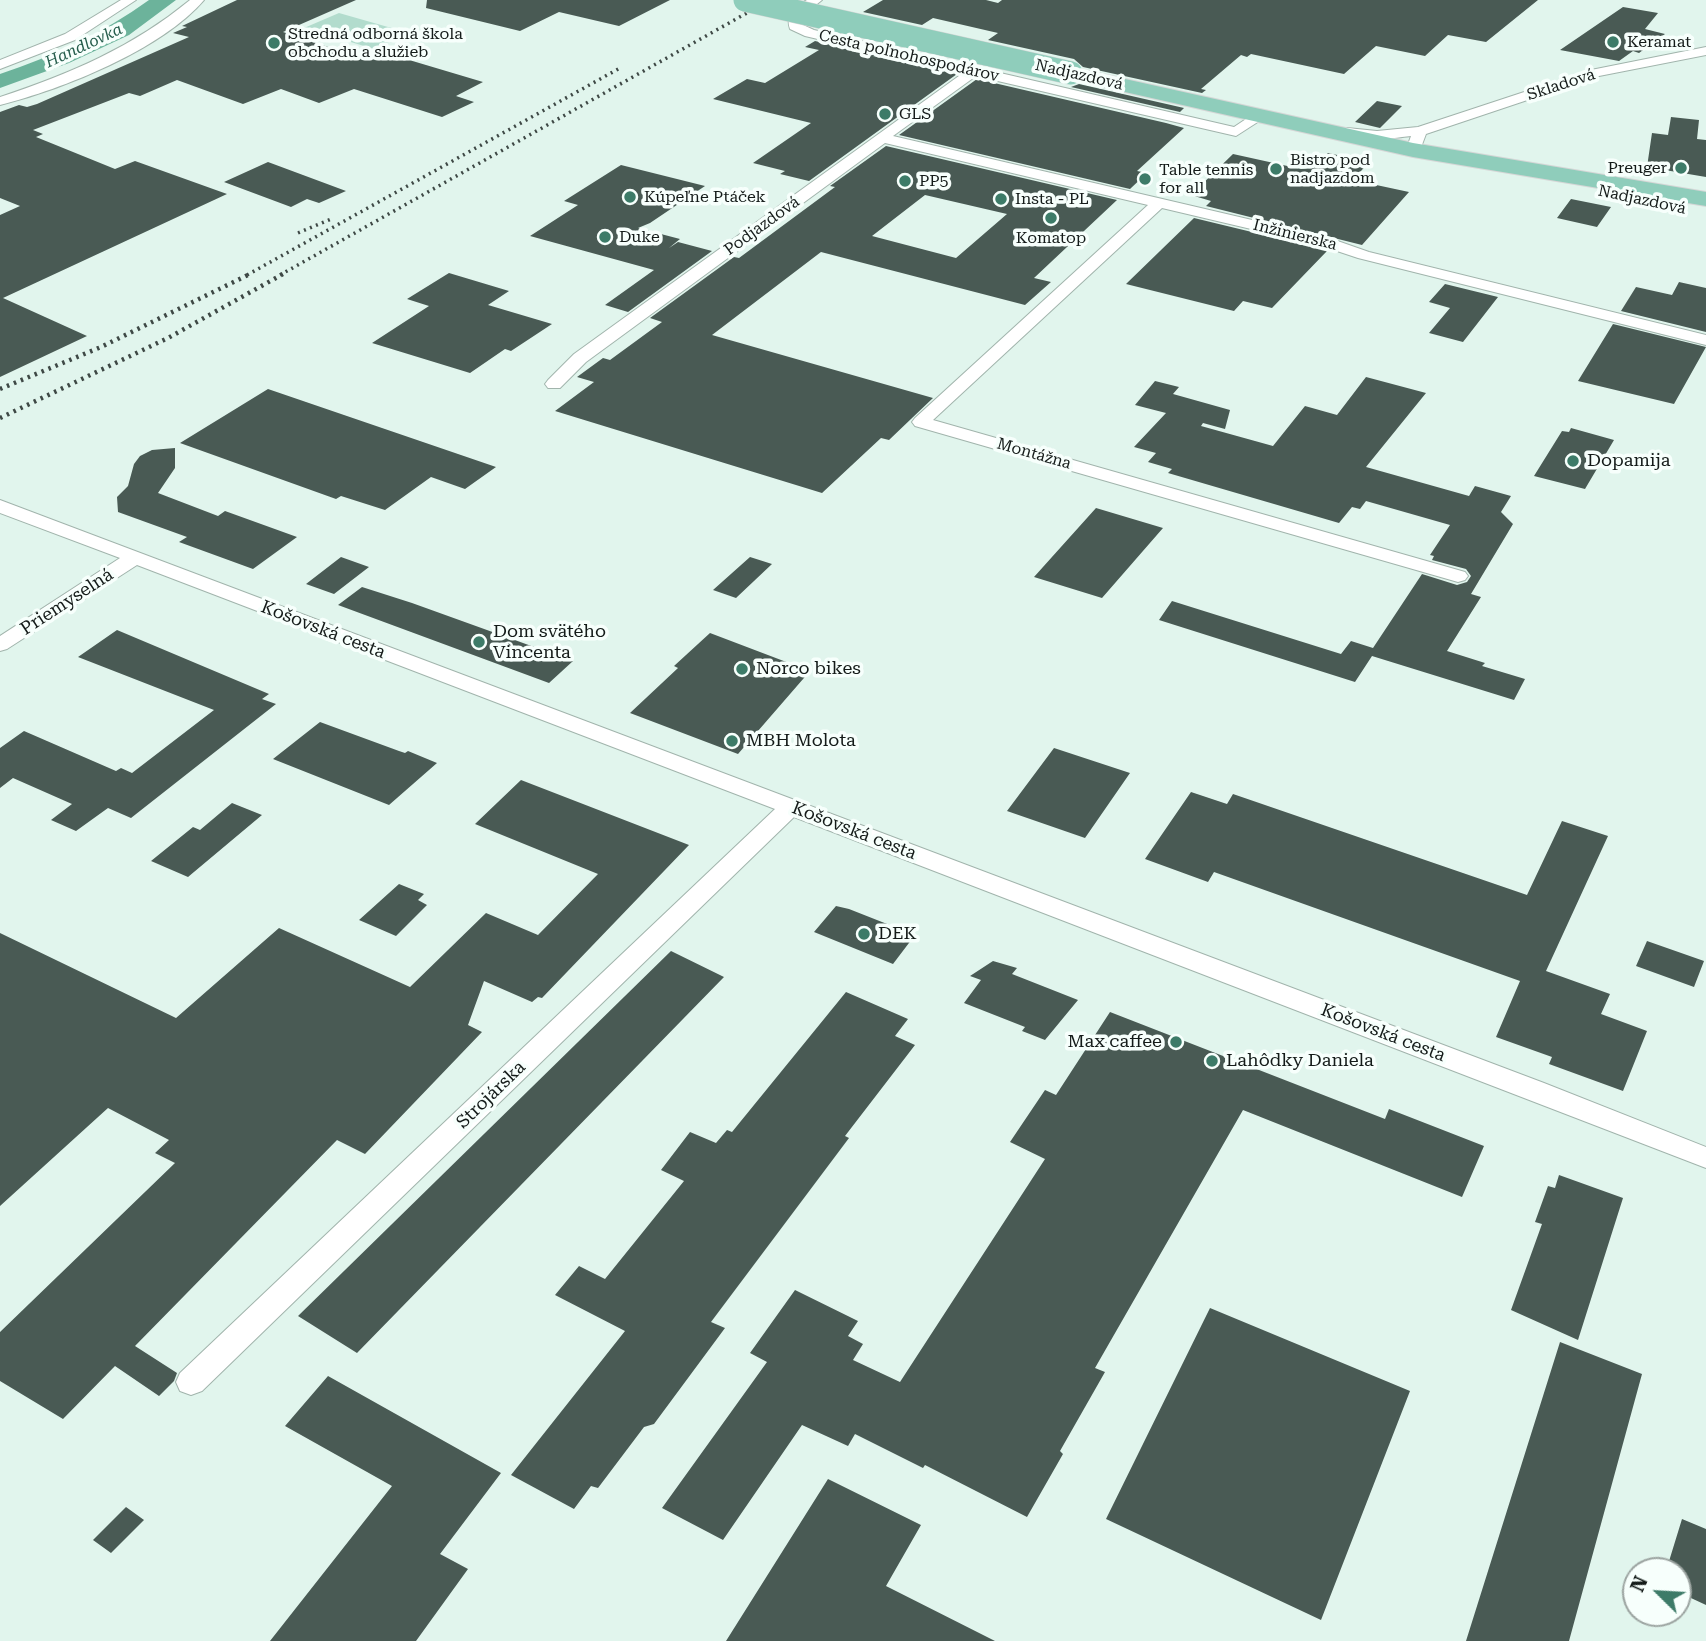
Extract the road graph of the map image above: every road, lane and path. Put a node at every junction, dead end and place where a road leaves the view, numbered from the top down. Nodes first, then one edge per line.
1 (130, 0) edge
2 (198, 0) edge
3 (745, 0) edge
4 (816, 0) edge
5 (1706, 51) edge
6 (0, 54) edge
7 (19, 59) junction
8 (0, 65) edge
9 (974, 71) junction
10 (0, 101) edge
11 (1260, 116) junction
12 (882, 138) junction
13 (1417, 141) junction
14 (1705, 202) edge
15 (1159, 203) junction
16 (1706, 340) edge
17 (554, 384) dead end
18 (0, 506) edge
19 (134, 558) junction
20 (1458, 576) dead end
21 (0, 645) edge
22 (791, 807) junction
23 (1706, 1158) edge
24 (191, 1382) dead end

1 - 7 street
2 - 10 street
3 - 11 main road, Nadjazdová, bridge
4 - 9 street, Cesta poľnohospodárov
5 - 13 street, Skladová
6 - 7 street
7 - 8 street
9 - 11 street, Cesta poľnohospodárov
9 - 12 street, Podjazdová
11 - 13 main road, Nadjazdová
12 - 15 street, Inžinierska
12 - 17 street, Podjazdová
13 - 14 main road, Nadjazdová
15 - 16 street, Inžinierska
15 - 20 street, Montážna
18 - 19 street, Košovská cesta
19 - 21 street, Priemyselná
19 - 22 street, Košovská cesta
22 - 23 street, Košovská cesta
22 - 24 street, Strojárska

